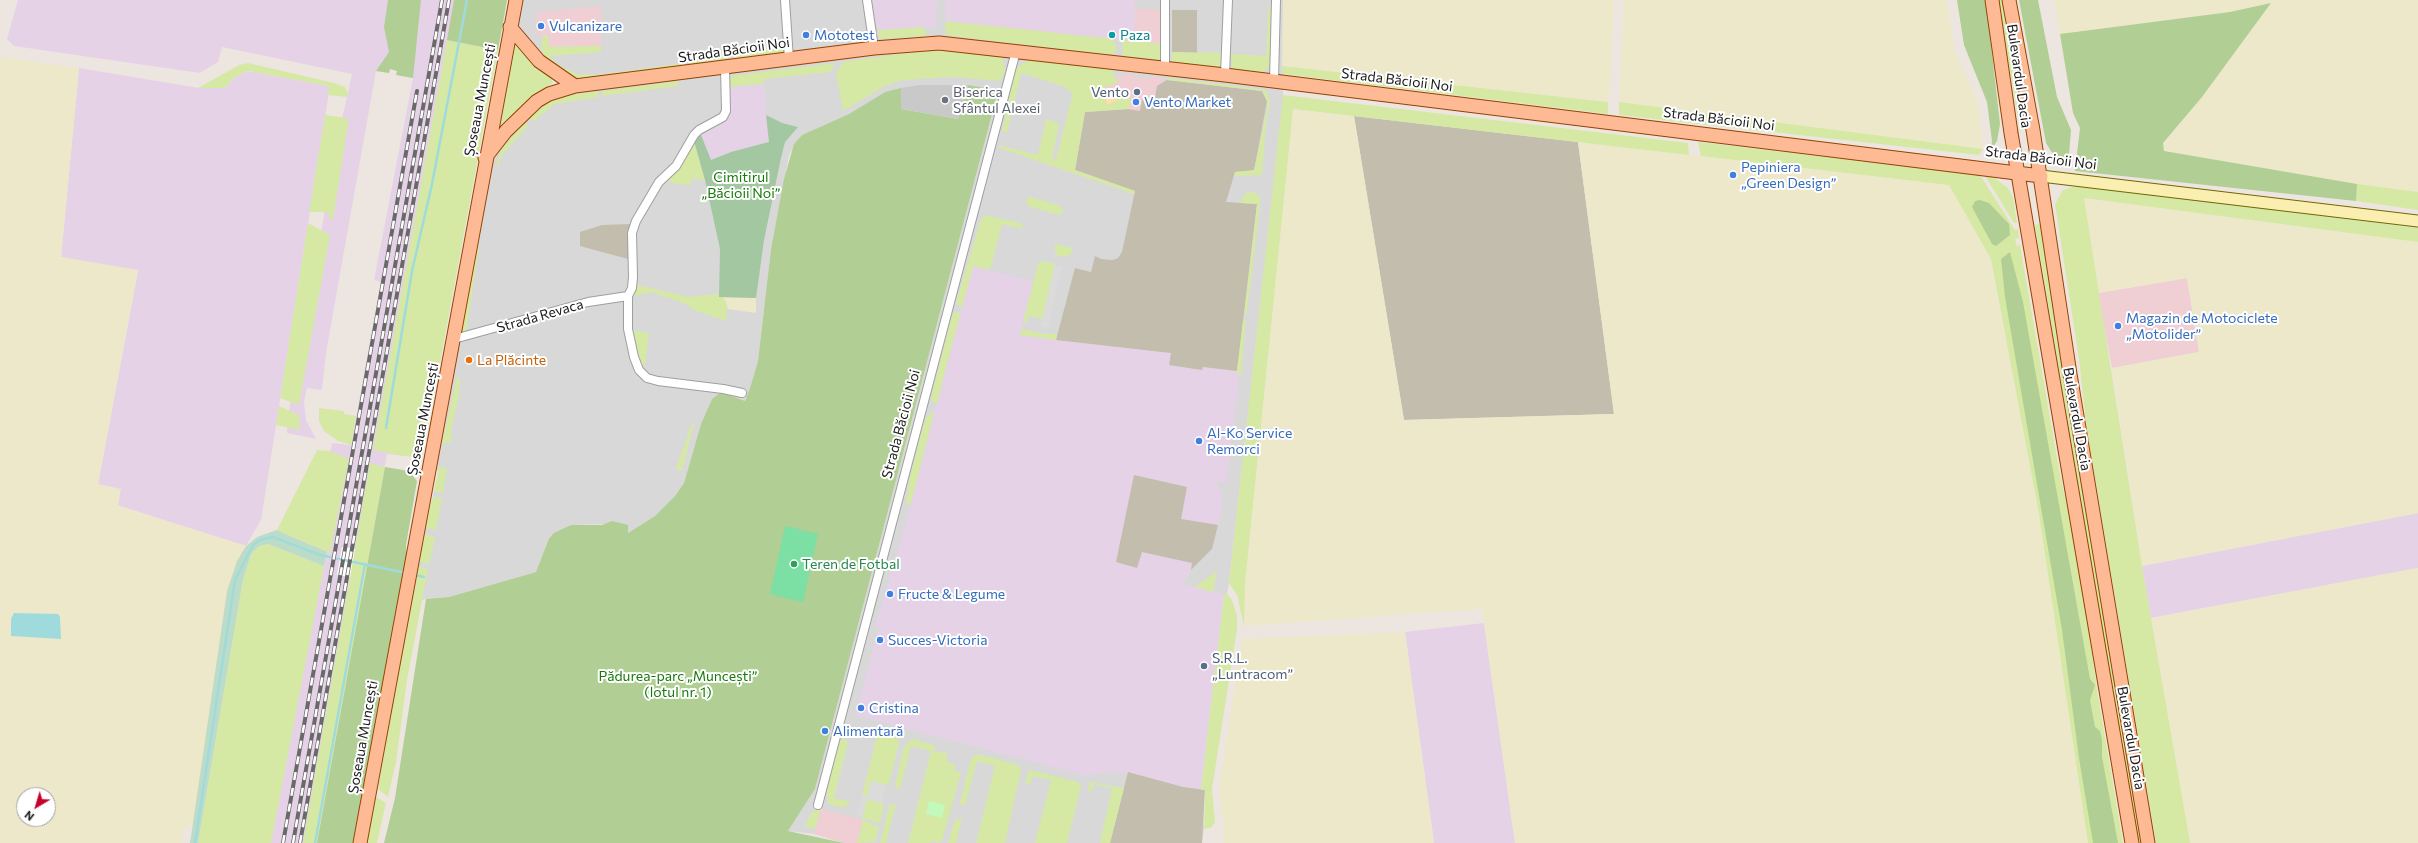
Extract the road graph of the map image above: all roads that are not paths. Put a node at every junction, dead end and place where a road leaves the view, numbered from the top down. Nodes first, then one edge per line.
1 (516, 0) edge
2 (785, 0) edge
3 (867, 0) edge
4 (1165, 0) edge
5 (1228, 0) edge
6 (1276, 0) edge
7 (1992, 0) edge
8 (2009, 0) edge
9 (510, 27) junction
10 (874, 48) junction
11 (1016, 51) junction
12 (789, 59) junction
13 (725, 67) junction
14 (1165, 69) junction
15 (1225, 75) junction
16 (1274, 81) junction
17 (575, 86) junction
18 (485, 158) junction
19 (2018, 173) junction
20 (2040, 176) junction
21 (2418, 221) edge
22 (628, 296) junction
23 (454, 339) junction
24 (742, 393) dead end
25 (818, 805) dead end
26 (360, 843) edge
27 (2132, 843) edge
28 (2148, 843) edge

1 - 9 main road, Șoseaua Muncești
2 - 12 street
3 - 10 street
4 - 14 street
5 - 15 street
6 - 16 street
7 - 19 main road, Bulevardul Dacia
8 - 20 main road, Bulevardul Dacia
9 - 17 main road
9 - 18 main road, Șoseaua Muncești
10 - 11 main road, Strada Băcioii Noi
10 - 12 main road, Strada Băcioii Noi
11 - 14 main road, Strada Băcioii Noi
11 - 25 street, Strada Băcioii Noi
12 - 13 main road, Strada Băcioii Noi
13 - 17 main road, Strada Băcioii Noi
13 - 22 street
14 - 15 main road, Strada Băcioii Noi
15 - 16 main road, Strada Băcioii Noi
16 - 19 main road, Strada Băcioii Noi
17 - 18 main road, Strada Băcioii Noi
18 - 23 main road, Șoseaua Muncești
19 - 20 main road, Strada Băcioii Noi
19 - 27 main road, Bulevardul Dacia
20 - 21 main road, Strada Băcioii Noi
20 - 28 main road, Bulevardul Dacia
22 - 23 street, Strada Revaca
22 - 24 street
23 - 26 main road, Șoseaua Muncești

